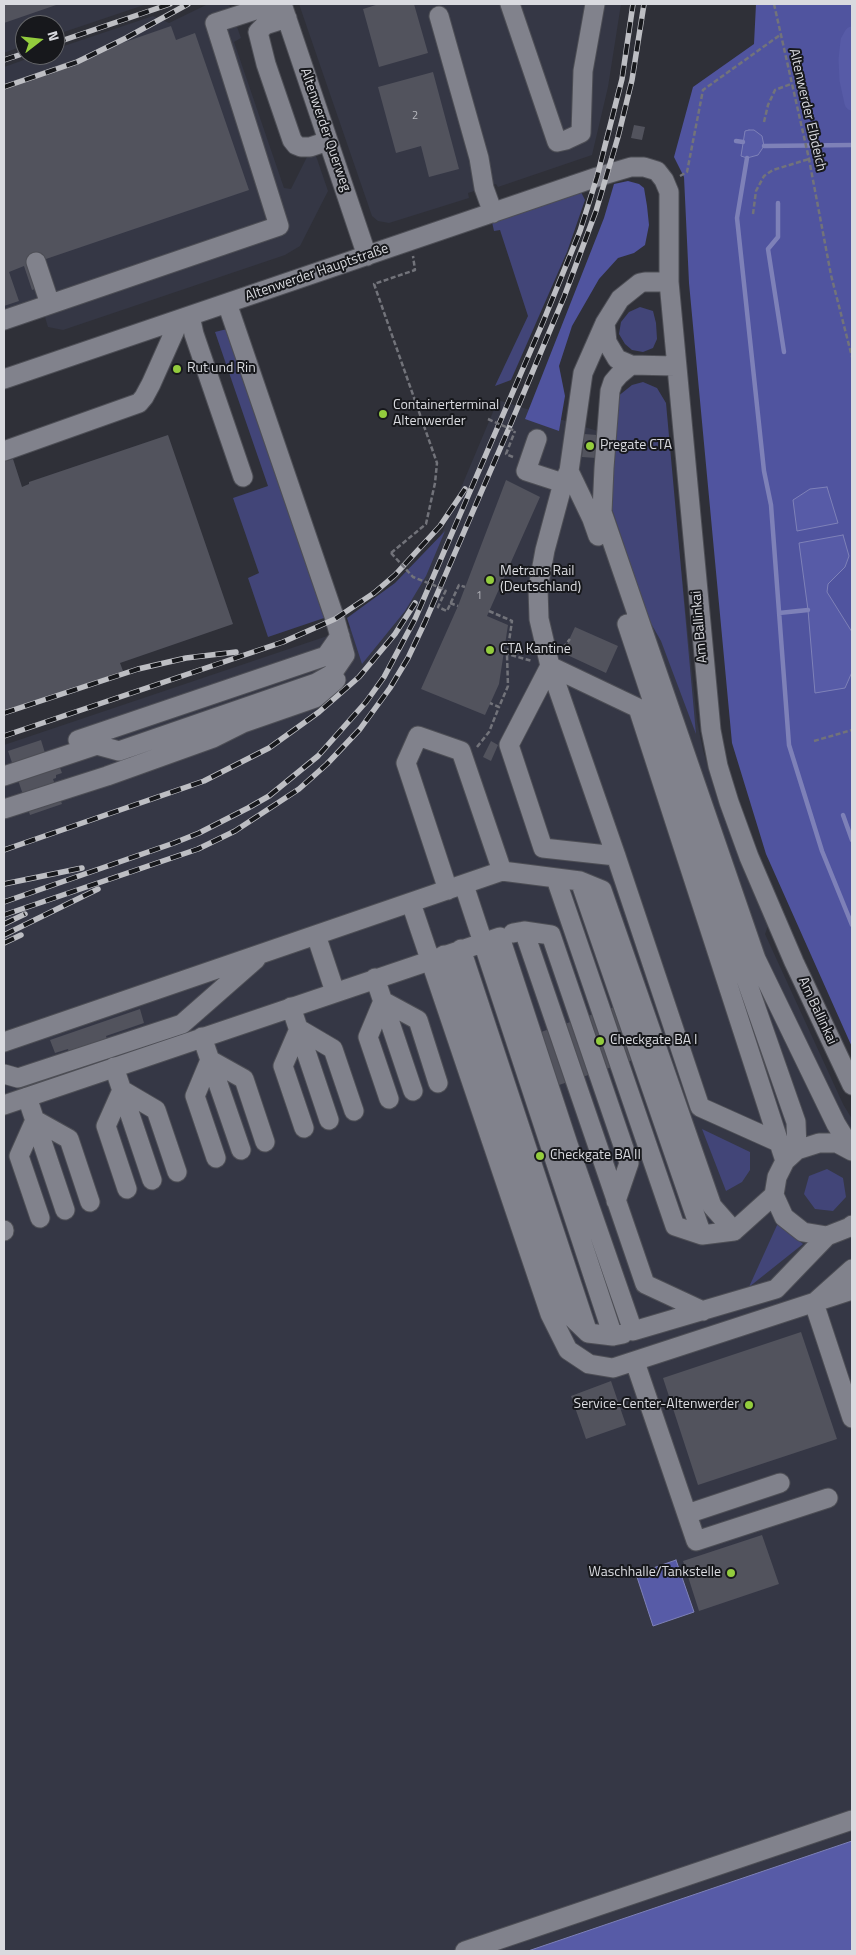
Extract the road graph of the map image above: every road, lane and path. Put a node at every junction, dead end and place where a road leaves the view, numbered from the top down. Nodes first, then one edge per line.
1 (510, 4) edge
2 (595, 4) edge
3 (774, 4) edge
4 (281, 8) edge
5 (439, 10) edge
6 (780, 35) junction
7 (791, 84) junction
8 (764, 122) dead end
9 (328, 141) junction
10 (809, 159) junction
11 (667, 185) junction
12 (493, 213) junction
13 (753, 214) dead end
14 (411, 242) junction
15 (367, 256) junction
16 (36, 262) dead end
17 (669, 282) junction
18 (227, 303) junction
19 (50, 304) junction
20 (185, 318) junction
21 (4, 320) edge
22 (605, 323) junction
23 (852, 357) edge
24 (631, 365) junction
25 (675, 366) junction
26 (4, 379) edge
27 (488, 419) dead end
28 (537, 439) dead end
29 (4, 451) edge
30 (517, 458) dead end
31 (604, 468) junction
32 (243, 477) dead end
33 (566, 477) junction
34 (465, 586) dead end
35 (450, 603) junction
36 (458, 606) dead end
37 (489, 611) dead end
38 (340, 636) junction
39 (345, 655) junction
40 (550, 666) junction
41 (490, 703) dead end
42 (499, 707) junction
43 (852, 730) edge
44 (96, 740) junction
45 (814, 742) dead end
46 (461, 751) junction
47 (4, 764) edge
48 (4, 776) edge
49 (108, 776) junction
50 (4, 809) edge
51 (616, 856) junction
52 (502, 871) junction
53 (556, 879) junction
54 (580, 881) junction
55 (456, 887) junction
56 (411, 903) junction
57 (316, 935) junction
58 (491, 940) junction
59 (262, 954) junction
60 (445, 954) junction
61 (375, 978) junction
62 (335, 992) junction
63 (383, 1000) junction
64 (291, 1007) junction
65 (299, 1029) junction
66 (202, 1037) junction
67 (4, 1042) edge
68 (210, 1060) junction
69 (114, 1067) junction
70 (4, 1074) edge
71 (852, 1085) edge
72 (122, 1090) junction
73 (414, 1091) junction
74 (27, 1097) junction
75 (4, 1105) edge
76 (35, 1120) junction
77 (329, 1120) junction
78 (778, 1142) junction
79 (241, 1150) junction
80 (852, 1150) edge
81 (791, 1156) junction
82 (152, 1180) junction
83 (774, 1195) junction
84 (65, 1210) junction
85 (852, 1225) edge
86 (734, 1232) junction
87 (702, 1235) junction
88 (828, 1236) junction
89 (852, 1269) edge
90 (851, 1295) edge
91 (814, 1303) junction
92 (703, 1311) junction
93 (633, 1332) junction
94 (613, 1336) junction
95 (635, 1362) junction
96 (852, 1418) edge
97 (780, 1483) dead end
98 (828, 1498) dead end
99 (687, 1514) junction
100 (852, 1820) edge
101 (465, 1951) edge

1 - 2 street
3 - 6 path
4 - 9 street, Altenwerder Querweg
4 - 9 street
4 - 19 street
5 - 12 street
6 - 7 path, Altenwerder Elbdeich
6 - 11 path, Altenwerder Elbdeich
7 - 8 path
7 - 10 path, Altenwerder Elbdeich
9 - 15 street, Altenwerder Querweg
10 - 13 path
10 - 23 path, Altenwerder Elbdeich
11 - 12 street, Altenwerder Hauptstraße
11 - 17 street, Am Ballinkai
12 - 14 street, Altenwerder Hauptstraße
14 - 15 street, Altenwerder Hauptstraße
14 - 35 path, bridge
15 - 18 street, Altenwerder Hauptstraße
16 - 19 street
17 - 22 street
17 - 25 street, Am Ballinkai
18 - 20 street, Altenwerder Hauptstraße
18 - 38 street
19 - 21 street
20 - 26 street, Altenwerder Hauptstraße
20 - 29 street
20 - 32 street
22 - 24 street
22 - 33 street
24 - 25 street
24 - 31 street
25 - 71 street, Am Ballinkai
27 - 30 path, bridge
28 - 33 street
31 - 33 street
31 - 80 street
33 - 40 street
33 - 81 street
34 - 35 path
35 - 36 path
37 - 42 path
38 - 39 street
38 - 44 street
39 - 44 street
39 - 49 street
40 - 51 street
40 - 51 street
40 - 78 street
41 - 42 path
42 - 46 path
43 - 45 path
44 - 47 street
44 - 48 street
44 - 49 street
46 - 52 street
46 - 55 street
49 - 50 street
51 - 78 street
52 - 53 street
52 - 55 street
53 - 54 street
53 - 87 street
54 - 86 street
54 - 87 street
55 - 56 street
55 - 58 street
56 - 57 street
56 - 60 street
57 - 59 street
57 - 62 street
58 - 60 street
58 - 92 street
58 - 93 street
58 - 94 street
59 - 67 street
59 - 70 street
60 - 61 street
60 - 94 street
60 - 95 street
61 - 62 street
61 - 63 street
62 - 64 street
63 - 73 street
63 - 73 street
63 - 73 street
64 - 65 street
64 - 66 street
65 - 77 street
65 - 77 street
65 - 77 street
66 - 68 street
66 - 69 street
68 - 79 street
68 - 79 street
68 - 79 street
69 - 72 street
69 - 74 street
72 - 82 street
72 - 82 street
72 - 82 street
74 - 75 street
74 - 76 street
76 - 84 street
76 - 84 street
76 - 84 street
78 - 81 street
80 - 81 street
81 - 83 street
83 - 86 street
83 - 88 street
85 - 88 street
86 - 87 street
88 - 92 street
89 - 91 street
90 - 91 street
91 - 95 street
91 - 96 street
92 - 93 street
93 - 94 street
95 - 99 street
97 - 99 street
98 - 99 street
100 - 101 street

